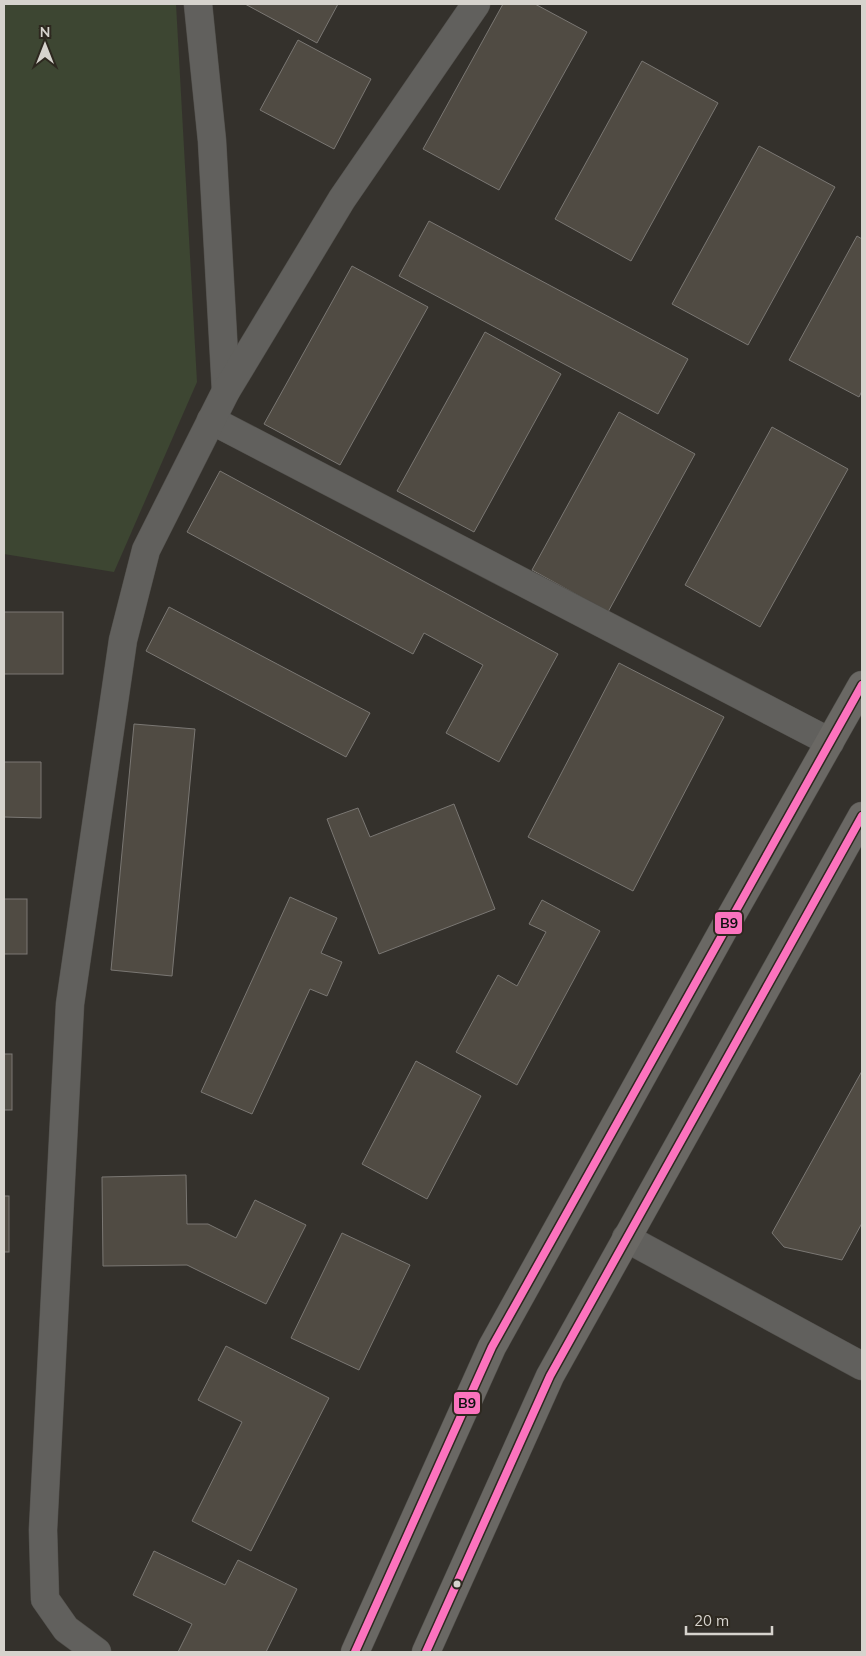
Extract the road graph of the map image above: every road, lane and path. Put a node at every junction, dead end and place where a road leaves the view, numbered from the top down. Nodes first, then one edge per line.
1 (198, 4) edge
2 (476, 4) edge
3 (226, 391) junction
4 (211, 420) junction
5 (862, 685) edge
6 (830, 742) junction
7 (862, 816) edge
8 (626, 1238) junction
9 (862, 1366) edge
10 (97, 1652) edge
11 (355, 1652) edge
12 (426, 1652) edge

1 - 3 street
2 - 3 street
3 - 4 street
4 - 6 street
4 - 10 street
5 - 6 main road
6 - 11 main road
7 - 8 main road
8 - 9 street
8 - 12 main road

